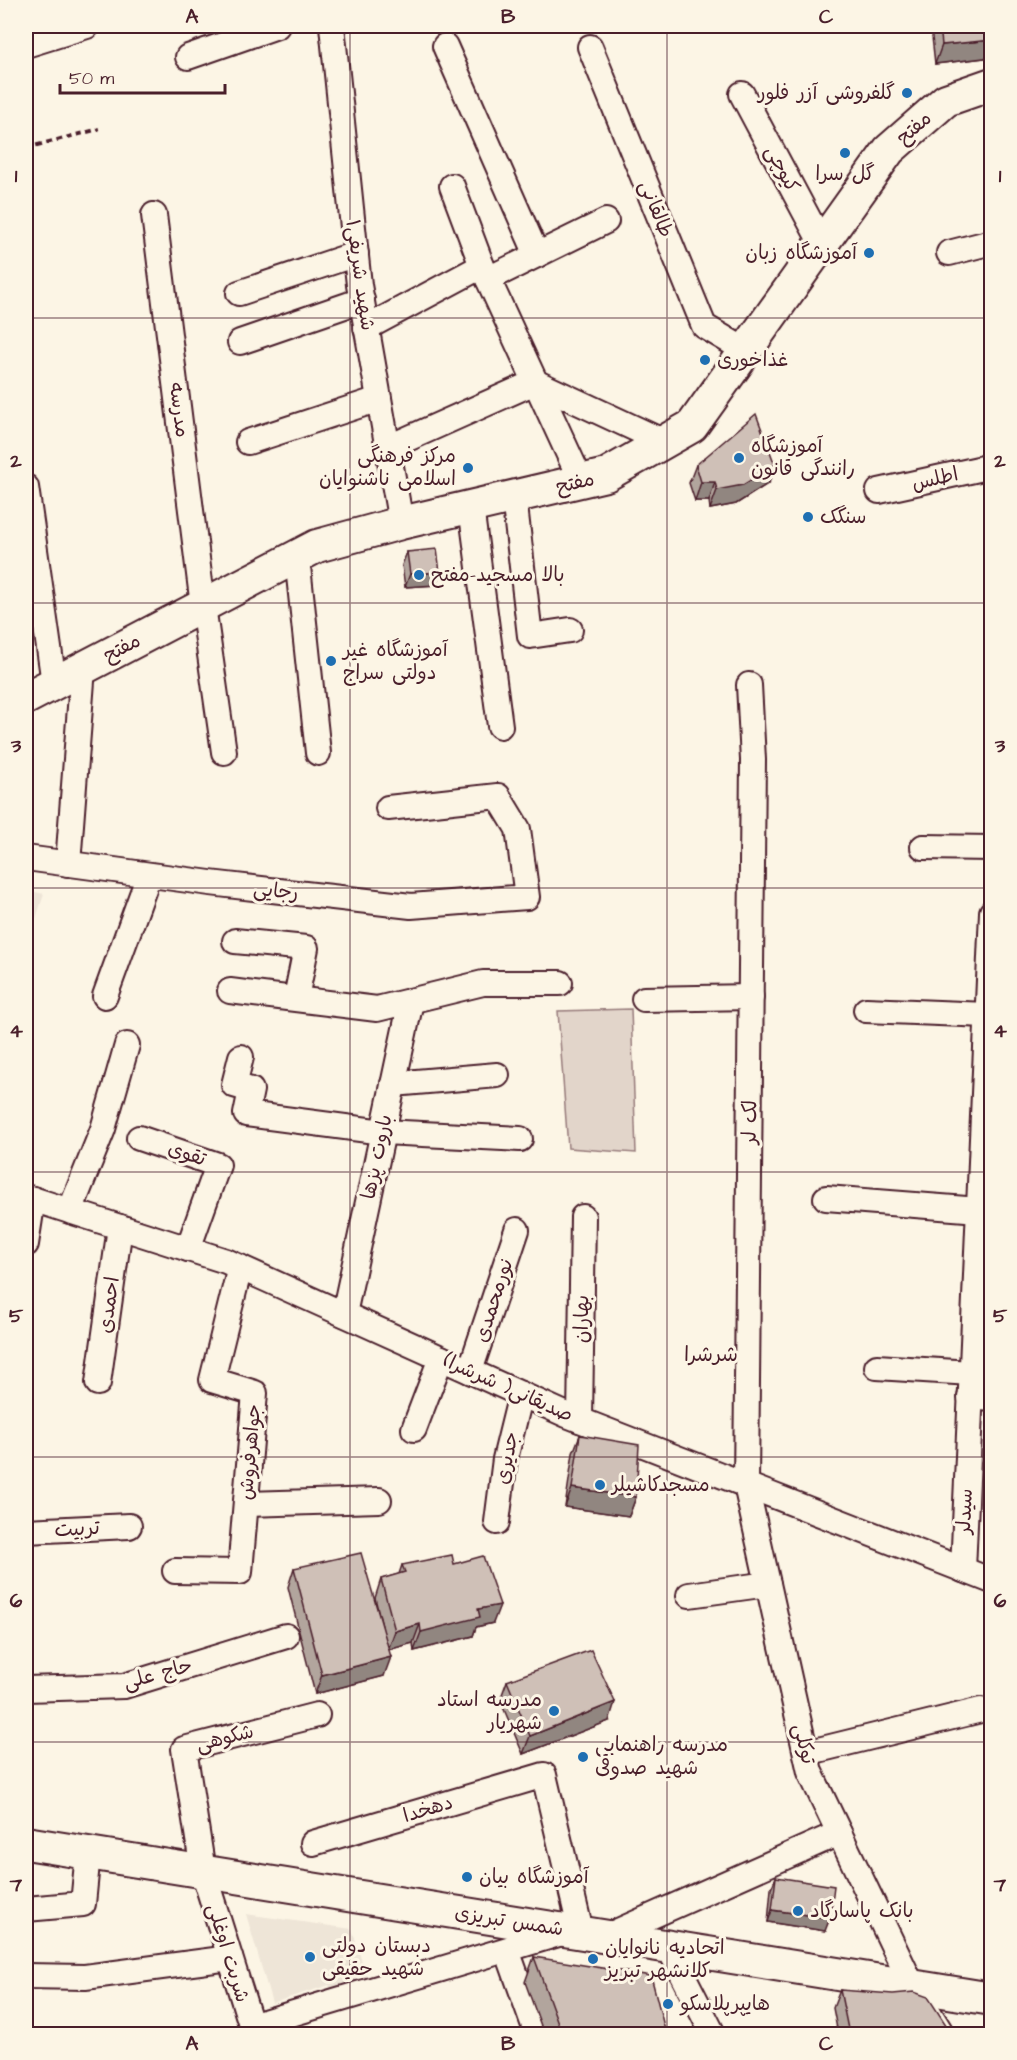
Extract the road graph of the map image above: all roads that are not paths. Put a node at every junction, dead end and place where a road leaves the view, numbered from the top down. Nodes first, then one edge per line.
1 (87, 26) edge
2 (278, 26) edge
3 (332, 26) edge
4 (26, 45) edge
5 (445, 46) dead end
6 (590, 47) dead end
7 (188, 57) dead end
8 (992, 84) edge
9 (742, 94) dead end
10 (452, 186) dead end
11 (154, 214) dead end
12 (606, 220) dead end
13 (992, 242) edge
14 (822, 244) junction
15 (949, 253) dead end
16 (356, 254) junction
17 (537, 255) junction
18 (485, 273) junction
19 (239, 293) dead end
20 (362, 300) junction
21 (366, 328) junction
22 (240, 342) dead end
23 (746, 351) junction
24 (535, 382) junction
25 (379, 399) junction
26 (248, 442) dead end
27 (664, 442) junction
28 (387, 448) junction
29 (992, 466) edge
30 (581, 481) junction
31 (26, 487) edge
32 (879, 491) dead end
33 (514, 497) junction
34 (471, 507) junction
35 (401, 523) junction
36 (30, 550) edge
37 (297, 557) junction
38 (203, 606) junction
39 (570, 630) dead end
40 (83, 668) junction
41 (54, 683) junction
42 (749, 685) dead end
43 (26, 698) edge
44 (500, 726) dead end
45 (224, 752) dead end
46 (318, 753) dead end
47 (388, 808) dead end
48 (923, 848) dead end
49 (992, 848) edge
50 (26, 858) edge
51 (68, 864) junction
52 (149, 875) junction
53 (992, 912) edge
54 (235, 941) dead end
55 (990, 969) edge
56 (560, 982) dead end
57 (230, 990) dead end
58 (105, 996) dead end
59 (751, 997) junction
60 (296, 998) junction
61 (644, 999) dead end
62 (411, 1001) junction
63 (866, 1010) dead end
64 (987, 1015) junction
65 (128, 1045) dead end
66 (241, 1057) dead end
67 (497, 1075) dead end
68 (393, 1084) junction
69 (383, 1132) junction
70 (139, 1138) dead end
71 (520, 1139) dead end
72 (986, 1172) edge
73 (29, 1198) edge
74 (826, 1198) dead end
75 (979, 1210) junction
76 (70, 1211) junction
77 (584, 1217) dead end
78 (120, 1227) junction
79 (517, 1230) dead end
80 (26, 1244) edge
81 (188, 1249) junction
82 (240, 1267) junction
83 (983, 1287) edge
84 (344, 1314) junction
85 (441, 1358) junction
86 (877, 1367) dead end
87 (470, 1371) junction
88 (971, 1373) junction
89 (98, 1383) dead end
90 (521, 1394) junction
91 (981, 1398) edge
92 (580, 1420) junction
93 (414, 1429) dead end
94 (746, 1485) junction
95 (379, 1500) dead end
96 (246, 1504) junction
97 (497, 1522) dead end
98 (129, 1526) dead end
99 (26, 1531) edge
100 (963, 1570) junction
101 (175, 1571) dead end
102 (992, 1581) edge
103 (768, 1584) junction
104 (689, 1595) dead end
105 (286, 1636) dead end
106 (26, 1689) edge
107 (981, 1710) dead end
108 (317, 1716) dead end
109 (806, 1753) junction
110 (839, 1833) junction
111 (29, 1843) edge
112 (313, 1843) dead end
113 (88, 1853) junction
114 (203, 1872) junction
115 (26, 1909) edge
116 (586, 1933) junction
117 (668, 1946) junction
118 (507, 1950) junction
119 (230, 1958) junction
120 (26, 1976) edge
121 (912, 1985) junction
122 (992, 1999) edge
123 (252, 2030) edge
124 (537, 2034) edge
125 (713, 2034) edge
126 (942, 2034) edge

1 - 4 street
2 - 7 street
3 - 16 street, شهید شریفی۱
5 - 17 street
6 - 23 street, طالقانی
8 - 14 main road, مفتح
9 - 14 street, کیوچی
10 - 18 street
11 - 38 street, مدرسه
12 - 17 street
13 - 15 street
14 - 23 main road, مفتح
16 - 19 street
16 - 20 street, شهید شریفی۱
17 - 18 street
18 - 21 street
18 - 24 street
20 - 21 street, شهید شریفی۱
20 - 22 street
21 - 25 street, شهید شریفی۱
23 - 27 main road, مفتح
24 - 27 street
24 - 28 street
24 - 30 street
25 - 26 street
25 - 28 street, شهید شریفی۱
27 - 30 main road, مفتح
28 - 35 street, شهید شریفی۱
29 - 32 street, اطلس
30 - 33 main road, مفتح
31 - 36 street
33 - 34 main road, مفتح
33 - 39 street
34 - 35 main road, مفتح
34 - 44 street
35 - 37 main road, مفتح
36 - 41 street
37 - 38 main road, مفتح
37 - 46 street
38 - 40 main road, مفتح
38 - 45 street, مدرسه
40 - 41 main road, مفتح
40 - 51 street
41 - 43 main road, مفتح
42 - 59 street, لک لر
47 - 52 street, رجایی
48 - 49 street
50 - 51 street, رجایی
51 - 52 street, رجایی
52 - 58 street
53 - 55 street, سیدلر
54 - 60 street
55 - 64 street, سیدلر
56 - 62 street
57 - 60 street
59 - 61 street
59 - 94 street, لک لر
60 - 62 street
62 - 68 street, باروت پزها
63 - 64 street
64 - 72 street, سیدلر
65 - 76 street
66 - 69 street
67 - 68 street
68 - 69 street, باروت پزها
69 - 71 street
69 - 84 street, باروت پزها
70 - 81 street, تقوی
72 - 75 street, سیدلر
73 - 76 street, (شرشرا )صدیقانی
73 - 80 street
74 - 75 street
75 - 83 street, سیدلر
76 - 78 street, (شرشرا )صدیقانی
77 - 92 street, بهاران
78 - 81 street, (شرشرا )صدیقانی
78 - 89 street, احمدی
79 - 87 street, نورمحمدی
81 - 82 street, (شرشرا )صدیقانی
82 - 84 street, (شرشرا )صدیقانی
82 - 96 street, جواهرفروش
83 - 88 street, سیدلر
84 - 85 street, (شرشرا )صدیقانی
85 - 87 street, (شرشرا )صدیقانی
85 - 93 street
86 - 88 street
87 - 90 street, (شرشرا )صدیقانی
88 - 91 street, سیدلر
90 - 92 street, (شرشرا )صدیقانی
90 - 97 street, جدیری
91 - 100 street, سیدلر
92 - 94 street, (شرشرا )صدیقانی
94 - 100 street, (شرشرا )صدیقانی
94 - 103 street, توکلی
95 - 96 street
96 - 101 street, جواهرفروش
98 - 99 street, تربیت
100 - 102 street, (شرشرا )صدیقانی
103 - 104 street
103 - 109 street, توکلی
105 - 106 street, حاج علی
107 - 109 street
108 - 114 street, شکوهی
109 - 110 street, توکلی
110 - 116 street
110 - 121 street, توکلی
111 - 113 main road, شمس تبریزی
112 - 116 street, دهخدا
113 - 114 main road, شمس تبریزی
113 - 115 street
114 - 116 main road, شمس تبریزی
114 - 119 street, شربت اوغلی
116 - 117 main road, شمس تبریزی
116 - 118 street
117 - 121 main road, شمس تبریزی
117 - 125 street
118 - 123 street
118 - 124 street
119 - 120 street
119 - 123 street, شربت اوغلی
121 - 122 main road, شمس تبریزی
121 - 126 street, توکلی

